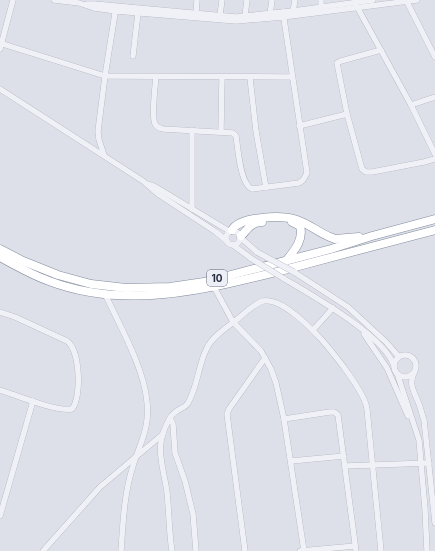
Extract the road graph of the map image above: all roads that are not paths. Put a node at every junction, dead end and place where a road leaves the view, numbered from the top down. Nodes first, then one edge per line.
1 (13, 0) edge
2 (54, 0) edge
3 (197, 0) edge
4 (222, 0) edge
5 (247, 0) edge
6 (272, 0) edge
7 (295, 0) edge
8 (322, 0) edge
9 (373, 0) edge
10 (417, 0) edge
11 (79, 1) edge
12 (407, 1) edge
13 (346, 2) edge
14 (356, 5) junction
15 (321, 7) junction
16 (116, 8) junction
17 (293, 11) junction
18 (138, 12) junction
19 (196, 13) junction
20 (270, 14) junction
21 (220, 15) junction
22 (283, 15) junction
23 (245, 16) junction
24 (0, 45) edge
25 (382, 50) junction
26 (133, 56) dead end
27 (435, 57) edge
28 (105, 76) junction
29 (156, 77) junction
30 (222, 77) junction
31 (292, 77) junction
32 (250, 78) junction
33 (0, 89) edge
34 (434, 98) edge
35 (411, 105) junction
36 (347, 114) junction
37 (299, 126) junction
38 (192, 130) junction
39 (221, 131) junction
40 (435, 154) edge
41 (104, 155) junction
42 (435, 159) edge
43 (148, 184) junction
44 (266, 188) junction
45 (192, 209) junction
46 (435, 219) edge
47 (435, 230) edge
48 (230, 231) junction
49 (372, 236) junction
50 (241, 237) junction
51 (227, 242) junction
52 (232, 245) junction
53 (0, 249) edge
54 (0, 257) edge
55 (286, 261) junction
56 (214, 287) junction
57 (106, 294) junction
58 (333, 308) junction
59 (0, 312) edge
60 (233, 322) junction
61 (360, 328) junction
62 (313, 330) junction
63 (398, 357) junction
64 (265, 358) junction
65 (394, 366) junction
66 (397, 373) junction
67 (414, 373) junction
68 (0, 390) edge
69 (33, 401) junction
70 (170, 418) junction
71 (284, 419) junction
72 (163, 434) junction
73 (419, 440) junction
74 (138, 454) junction
75 (344, 456) junction
76 (291, 461) junction
77 (429, 463) junction
78 (421, 464) junction
79 (345, 466) junction
80 (372, 466) junction
81 (425, 512) junction
82 (435, 512) edge
83 (0, 516) edge
84 (435, 523) edge
85 (355, 548) edge
86 (43, 551) edge
87 (121, 551) edge
88 (172, 551) edge
89 (196, 551) edge
90 (245, 551) edge
91 (300, 551) edge
92 (304, 551) edge
93 (381, 551) edge
94 (427, 551) edge

1 - 24 street
2 - 11 street
3 - 19 street
4 - 21 street
5 - 23 street
6 - 20 street
7 - 17 street
8 - 15 street
9 - 14 street
10 - 12 street
11 - 16 street
12 - 14 street
12 - 27 street
13 - 14 street
13 - 15 street
14 - 22 street
14 - 25 street
15 - 17 street
16 - 18 street
16 - 19 street
16 - 28 street
17 - 22 street
18 - 22 street
18 - 26 street
19 - 21 street
20 - 22 street
20 - 23 street
21 - 23 street
22 - 31 street
24 - 28 street
25 - 35 street
25 - 36 street
28 - 29 street
28 - 41 street
29 - 30 street
29 - 38 street
30 - 32 street
30 - 39 street
31 - 32 street
31 - 37 street
32 - 44 street
33 - 41 street
34 - 35 street
35 - 40 street
36 - 37 street
36 - 42 street
37 - 44 street
38 - 39 street
38 - 45 street
39 - 44 street
41 - 43 street
43 - 45 street
43 - 51 street
45 - 48 street
46 - 49 highway, 10
47 - 56 highway, 10
48 - 49 highway
48 - 50 street
48 - 51 street
49 - 55 highway, 10
50 - 52 street
50 - 55 highway
50 - 63 street, bridge
51 - 52 street
52 - 58 street, bridge
53 - 55 highway, 10
54 - 57 highway, 10
56 - 57 highway, 10
56 - 60 street
57 - 74 street
58 - 61 street
58 - 62 street
59 - 69 street
60 - 62 street
60 - 64 street
60 - 70 street
61 - 65 street
61 - 73 street
62 - 80 street
63 - 65 street
63 - 67 street
64 - 71 street
64 - 90 street
65 - 66 street
66 - 67 street
66 - 73 street
67 - 77 street
68 - 69 street
69 - 83 street
70 - 72 street
70 - 89 street
71 - 75 street
71 - 76 street
72 - 74 street
72 - 88 street
73 - 78 street
74 - 86 street
74 - 87 street
75 - 76 street
75 - 79 street
76 - 92 street
77 - 78 street
77 - 82 street
78 - 80 street
78 - 81 street
79 - 80 street
79 - 85 street
80 - 93 street
81 - 82 street
81 - 94 street
82 - 84 street
85 - 92 street
91 - 92 street

